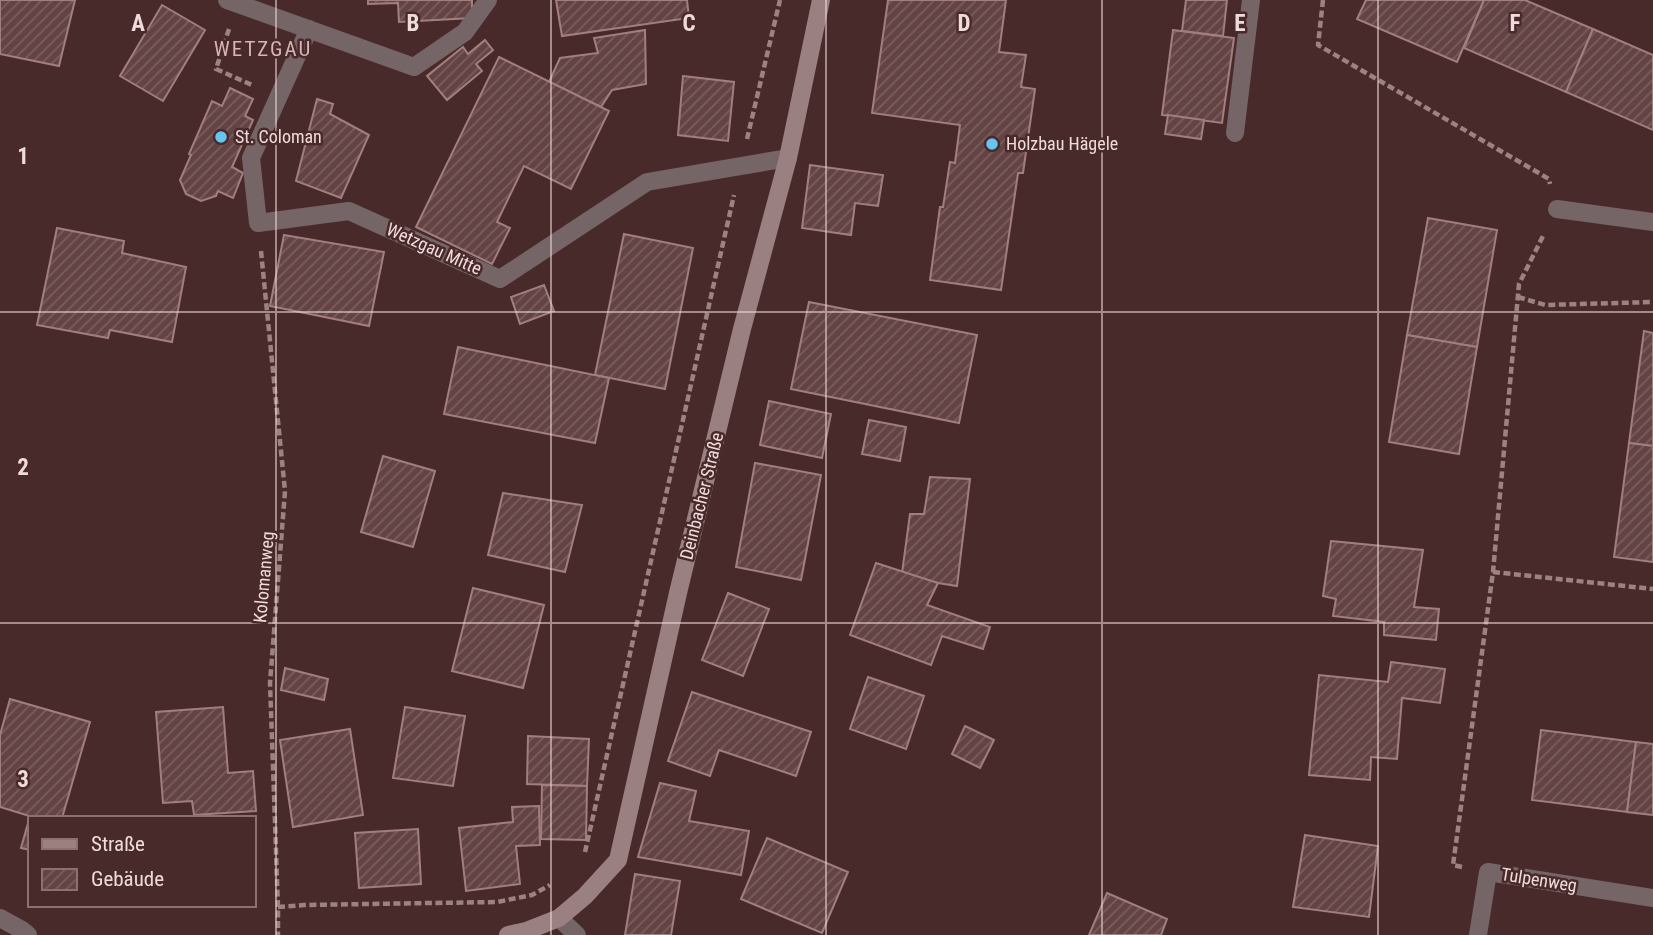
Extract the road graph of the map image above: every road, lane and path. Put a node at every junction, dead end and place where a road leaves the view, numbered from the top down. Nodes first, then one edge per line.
1 (227, 0) edge
2 (488, 0) edge
3 (780, 0) edge
4 (821, 0) edge
5 (1251, 0) edge
6 (1323, 0) edge
7 (309, 29) junction
8 (220, 56) dead end
9 (279, 96) junction
10 (1235, 133) dead end
11 (788, 158) junction
12 (741, 166) junction
13 (1557, 209) junction
14 (1653, 222) edge
15 (258, 223) junction
16 (1518, 297) junction
17 (1653, 302) edge
18 (1493, 572) junction
19 (1653, 589) edge
20 (583, 863) dead end
21 (1488, 872) junction
22 (554, 883) dead end
23 (1653, 898) edge
24 (278, 907) junction
25 (0, 918) edge
26 (559, 918) junction
27 (526, 933) edge
28 (28, 935) edge
29 (278, 935) edge
30 (508, 935) edge
31 (577, 935) edge
32 (1478, 935) edge

1 - 7 street
2 - 7 street
3 - 12 path
4 - 11 street, Deinbacher Straße
5 - 10 street
6 - 13 path
7 - 9 street
8 - 9 path
9 - 15 street
11 - 12 street, Wetzgau Mitte
11 - 26 street, Deinbacher Straße
12 - 15 street, Wetzgau Mitte
12 - 20 path
13 - 14 street
13 - 16 path
15 - 24 path, Kolomanweg
16 - 17 path
16 - 18 path
18 - 19 path
18 - 21 path
21 - 23 street, Tulpenweg
21 - 32 street, Tulpenweg
22 - 24 path
24 - 29 path, Kolomanweg
25 - 28 street
26 - 27 street, Deinbacher Straße
26 - 31 street
27 - 30 street, Deinbacher Straße

